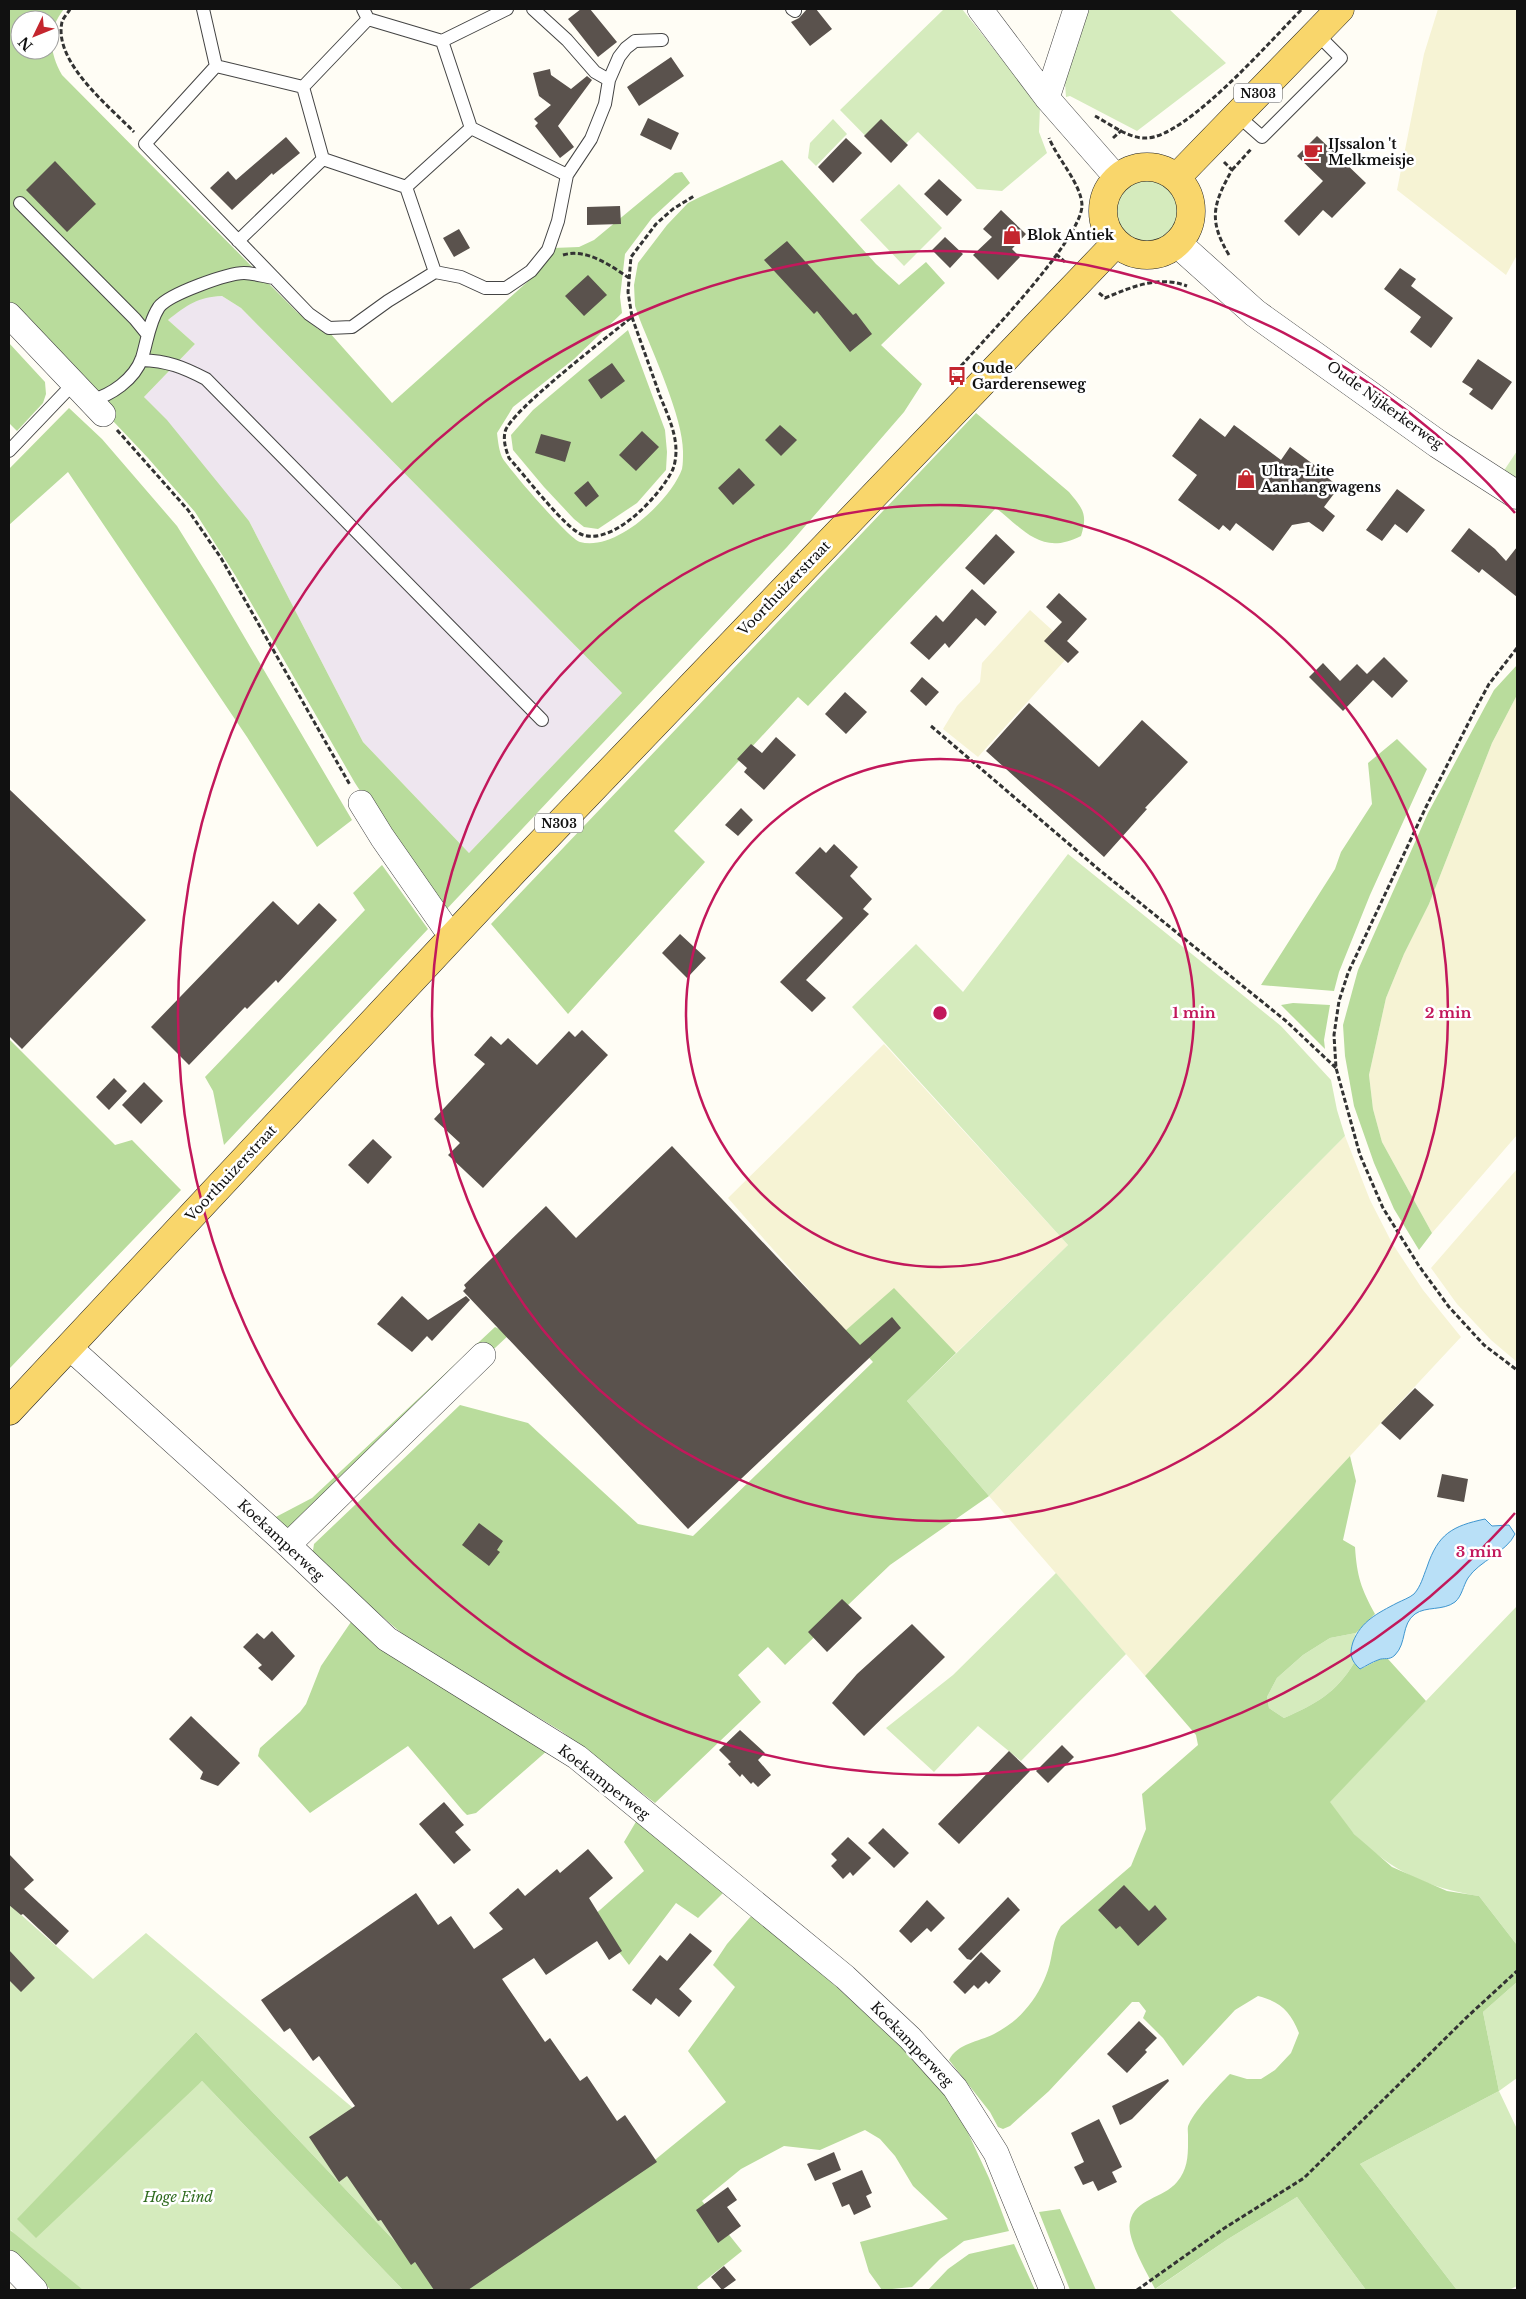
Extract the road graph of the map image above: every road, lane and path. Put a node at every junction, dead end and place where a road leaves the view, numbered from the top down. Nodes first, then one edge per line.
1 (70, 9) edge
2 (203, 9) edge
3 (507, 9) edge
4 (533, 9) edge
5 (980, 9) edge
6 (1076, 9) edge
7 (1302, 9) edge
8 (1340, 9) edge
9 (544, 13) edge
10 (365, 14) edge
11 (1316, 33) junction
12 (662, 40) dead end
13 (442, 41) junction
14 (216, 66) junction
15 (609, 80) junction
16 (303, 87) junction
17 (1047, 98) junction
18 (1237, 115) junction
19 (1184, 123) junction
20 (471, 128) junction
21 (1122, 130) dead end
22 (1262, 137) junction
23 (145, 144) junction
24 (1206, 145) junction
25 (323, 159) junction
26 (1232, 170) junction
27 (567, 175) junction
28 (1070, 176) dead end
29 (1117, 178) junction
30 (1176, 178) junction
31 (406, 187) junction
32 (694, 196) dead end
33 (20, 203) dead end
34 (238, 241) junction
35 (1116, 243) junction
36 (1177, 243) junction
37 (1230, 257) dead end
38 (531, 271) junction
39 (436, 272) junction
40 (1083, 277) junction
41 (274, 278) junction
42 (629, 278) junction
43 (1195, 290) dead end
44 (9, 315) edge
45 (632, 317) junction
46 (148, 335) junction
47 (141, 360) junction
48 (89, 399) junction
49 (9, 451) edge
50 (1517, 495) edge
51 (1517, 648) edge
52 (542, 720) dead end
53 (931, 726) dead end
54 (361, 803) joint
55 (454, 935) junction
56 (1336, 1068) junction
57 (69, 1348) junction
58 (483, 1355) dead end
59 (1517, 1370) edge
60 (9, 1411) edge
61 (288, 1545) junction
62 (1517, 1971) edge
63 (9, 2263) edge
64 (35, 2290) edge
65 (1052, 2290) edge
66 (1137, 2290) edge

1 - 23 path
2 - 14 lane
3 - 13 lane
4 - 9 lane
5 - 17 street
6 - 17 street
7 - 19 path
8 - 11 main road, N303
9 - 15 lane
10 - 13 lane
10 - 16 lane
11 - 18 main road, N303
11 - 22 lane
12 - 15 lane
13 - 20 lane
14 - 16 lane
14 - 23 lane
15 - 27 lane
16 - 25 lane
17 - 29 street
18 - 22 lane
18 - 24 main road, N303
19 - 21 path
19 - 24 path
20 - 27 lane
20 - 31 lane
22 - 26 path
23 - 34 lane
24 - 26 path
24 - 30 main road, N303
25 - 31 lane
25 - 34 lane
26 - 37 path
27 - 38 lane
28 - 40 path
29 - 30 main road
29 - 35 main road
30 - 36 main road
31 - 39 lane
32 - 42 path
33 - 46 lane
34 - 41 lane
35 - 36 main road
35 - 40 main road, Voorthuizerstraat / N303
36 - 50 street, Oude Nijkerkerweg
38 - 39 lane
38 - 42 path
39 - 41 lane
40 - 43 path
40 - 55 main road, Voorthuizerstraat / N303
41 - 46 lane
42 - 45 path
44 - 48 street
45 - 45 path
46 - 47 lane
47 - 48 lane
47 - 52 lane
48 - 49 lane
48 - 54 path
51 - 56 path
53 - 56 path
54 - 55 street
55 - 57 main road, Voorthuizerstraat / N303
56 - 59 path
57 - 60 main road, Voorthuizerstraat / N303
57 - 61 street, Koekamperweg
58 - 61 street
61 - 65 street, Koekamperweg
62 - 66 path
63 - 64 street

